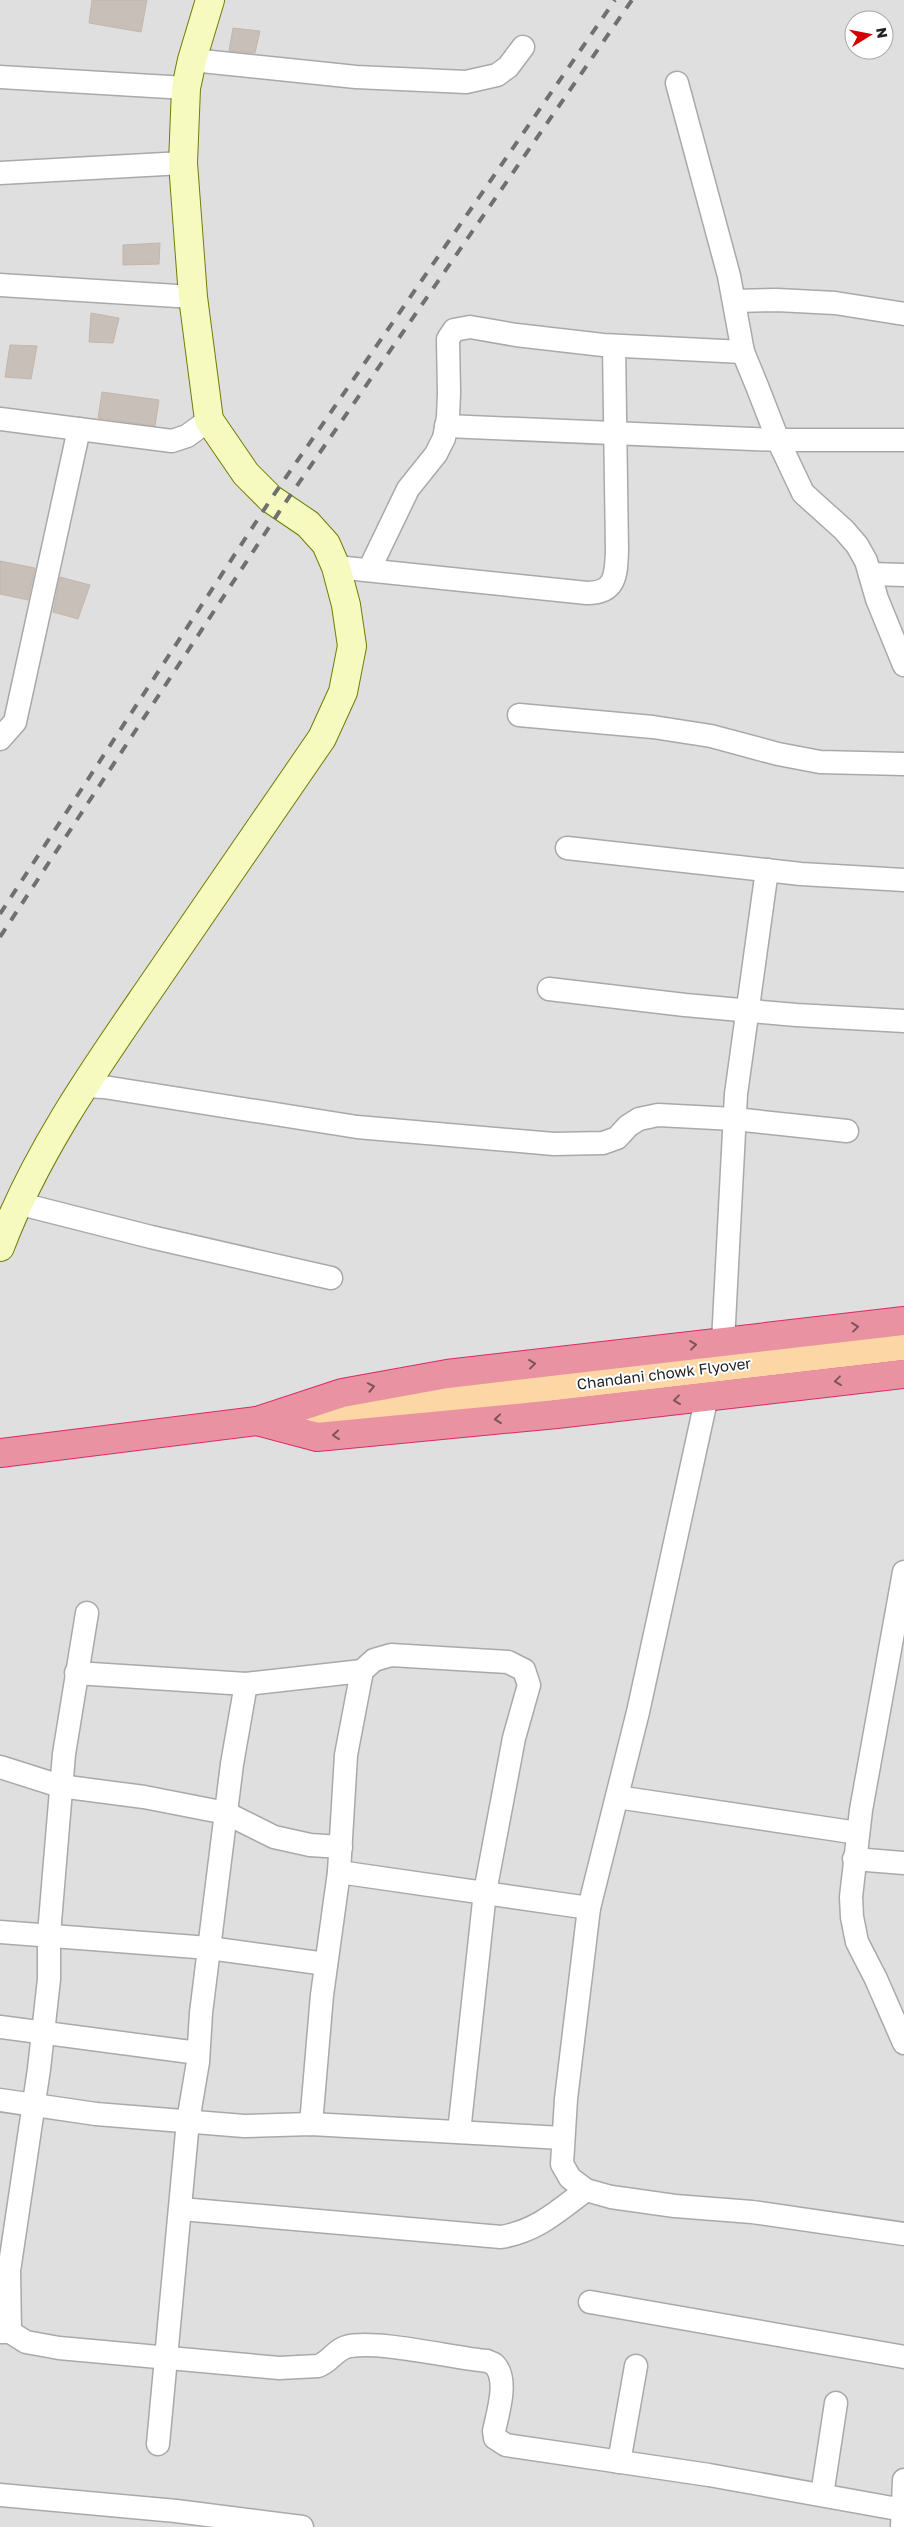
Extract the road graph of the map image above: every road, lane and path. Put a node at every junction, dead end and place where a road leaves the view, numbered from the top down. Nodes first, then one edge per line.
1 (210, 0) edge
2 (523, 46) dead end
3 (192, 60) junction
4 (0, 77) edge
5 (678, 83) dead end
6 (186, 88) junction
7 (183, 163) junction
8 (0, 174) edge
9 (0, 285) edge
10 (192, 297) junction
11 (735, 301) junction
12 (904, 314) edge
13 (614, 346) junction
14 (744, 352) junction
15 (0, 418) edge
16 (209, 420) junction
17 (446, 426) junction
18 (79, 429) junction
19 (614, 433) junction
20 (778, 440) junction
21 (904, 440) edge
22 (336, 567) junction
23 (369, 570) junction
24 (870, 574) junction
25 (904, 575) edge
26 (904, 665) edge
27 (519, 715) dead end
28 (8, 721) edge
29 (0, 739) edge
30 (904, 764) edge
31 (567, 848) dead end
32 (767, 870) junction
33 (904, 880) edge
34 (549, 988) dead end
35 (748, 1011) junction
36 (904, 1021) edge
37 (83, 1086) junction
38 (734, 1119) junction
39 (847, 1131) dead end
40 (16, 1203) junction
41 (0, 1247) edge
42 (331, 1278) dead end
43 (904, 1321) edge
44 (723, 1342) junction
45 (904, 1346) edge
46 (904, 1374) edge
47 (707, 1396) junction
48 (257, 1421) junction
49 (0, 1453) edge
50 (904, 1572) edge
51 (87, 1613) dead end
52 (362, 1671) junction
53 (76, 1673) junction
54 (246, 1684) junction
55 (0, 1767) edge
56 (60, 1786) junction
57 (617, 1797) junction
58 (226, 1813) junction
59 (858, 1834) junction
60 (341, 1846) junction
61 (854, 1859) junction
62 (904, 1864) edge
63 (339, 1872) junction
64 (485, 1892) junction
65 (589, 1908) junction
66 (0, 1932) edge
67 (48, 1934) junction
68 (209, 1948) junction
69 (326, 1964) junction
70 (0, 2028) edge
71 (42, 2032) junction
72 (904, 2043) edge
73 (198, 2053) junction
74 (0, 2100) edge
75 (33, 2104) junction
76 (188, 2121) junction
77 (311, 2124) junction
78 (459, 2132) junction
79 (562, 2138) junction
80 (586, 2190) junction
81 (181, 2208) junction
82 (904, 2234) edge
83 (590, 2302) dead end
84 (5, 2332) edge
85 (904, 2357) edge
86 (166, 2358) junction
87 (636, 2366) dead end
88 (836, 2403) dead end
89 (158, 2444) dead end
90 (619, 2462) junction
91 (904, 2480) edge
92 (0, 2495) edge
93 (822, 2495) junction
94 (902, 2518) edge
95 (302, 2527) edge

1 - 3 main road
2 - 3 street
3 - 6 main road
4 - 6 street
5 - 11 street
6 - 7 main road
7 - 8 street
7 - 10 main road
9 - 10 street
10 - 16 main road
11 - 12 street
11 - 14 street
13 - 14 street
13 - 17 street
13 - 19 street
14 - 20 street
15 - 18 street
16 - 18 street
16 - 22 main road
17 - 19 street
17 - 23 street
18 - 28 street
19 - 20 street
19 - 23 street
20 - 21 street
20 - 24 street
22 - 23 street
22 - 37 main road
24 - 25 street
24 - 26 street
27 - 30 street
28 - 29 street
31 - 32 street
32 - 33 street
32 - 35 street
34 - 35 street
35 - 36 street
35 - 38 street
37 - 38 street
37 - 40 main road
38 - 39 street
38 - 44 street
40 - 41 main road
40 - 42 street
44 -> 43 highway
48 -> 44 highway
45 - 48 main road, Chandani chowk Flyover
46 -> 47 highway
47 -> 48 highway
47 - 57 street
48 - 49 highway
50 - 59 street
51 - 53 street
52 - 54 street
52 - 60 street
52 - 64 street
53 - 54 street
53 - 56 street
54 - 58 street
55 - 56 street
56 - 58 street
56 - 67 street
57 - 59 street
57 - 65 street
58 - 60 street
58 - 68 street
59 - 61 street
60 - 63 street
61 - 62 street
61 - 72 street
63 - 64 street
63 - 69 street
64 - 65 street
64 - 78 street
65 - 79 street
66 - 67 street
67 - 68 street
67 - 71 street
68 - 69 street
68 - 73 street
69 - 77 street
70 - 71 street
71 - 73 street
71 - 75 street
73 - 76 street
74 - 75 street
75 - 76 street
75 - 84 street
76 - 77 street
76 - 81 street
77 - 78 street
78 - 79 street
79 - 80 street
80 - 81 street
80 - 82 street
81 - 86 street
83 - 85 street
84 - 86 street
86 - 89 street
86 - 90 street
87 - 90 street
88 - 93 street
90 - 93 street
91 - 94 street
92 - 95 street
93 - 94 street

